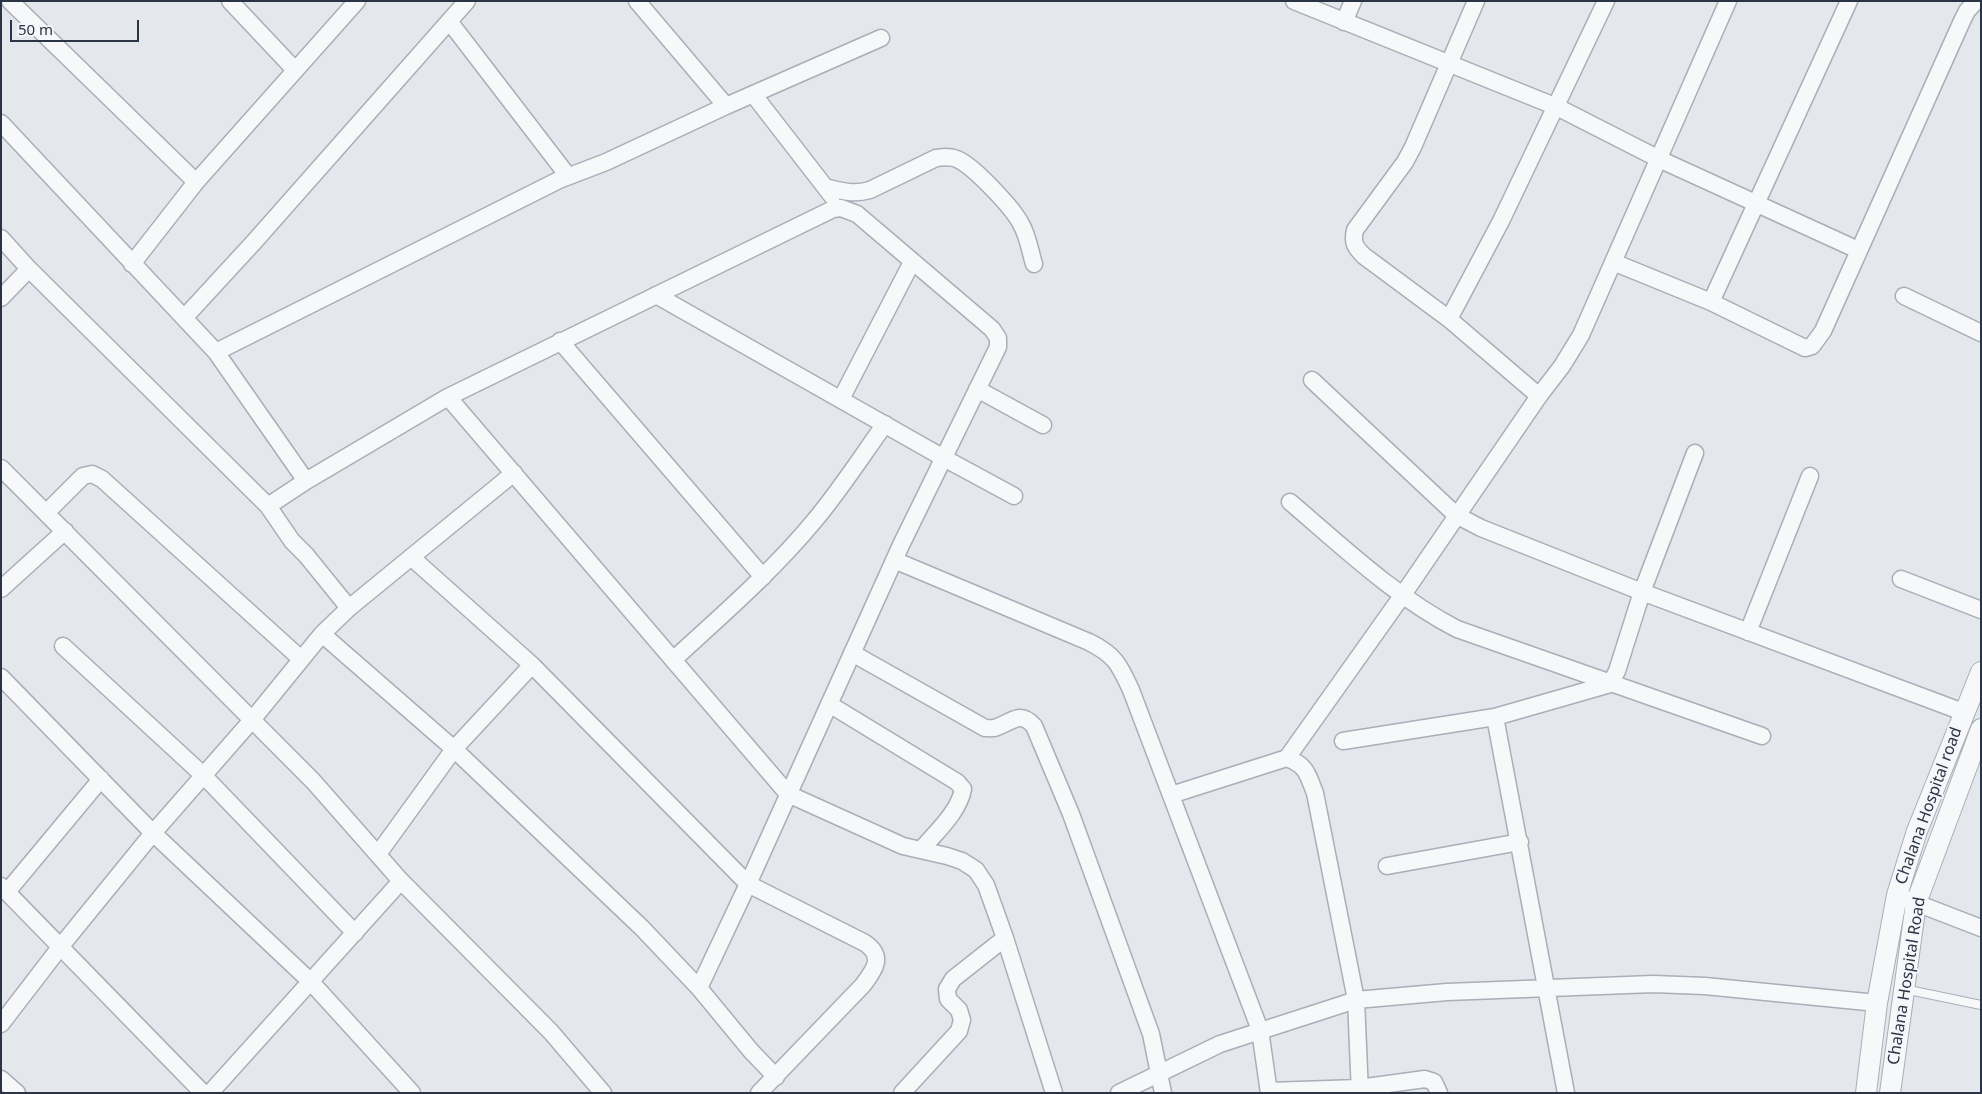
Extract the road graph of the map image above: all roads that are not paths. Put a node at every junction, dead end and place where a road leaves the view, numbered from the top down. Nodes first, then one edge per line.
1 (9, 1) edge
2 (230, 1) edge
3 (357, 1) edge
4 (467, 1) edge
5 (637, 1) edge
6 (1294, 1) edge
7 (1353, 1) edge
8 (1476, 1) edge
9 (1606, 1) edge
10 (1728, 1) edge
11 (1849, 1) edge
12 (1976, 1) edge
13 (1, 8) edge
14 (449, 21) junction
15 (1344, 22) junction
16 (881, 38) dead end
17 (1448, 64) junction
18 (295, 70) junction
19 (752, 94) junction
20 (726, 106) junction
21 (1557, 107) junction
22 (1, 123) edge
23 (1659, 159) junction
24 (568, 176) junction
25 (196, 182) junction
26 (825, 187) junction
27 (1757, 203) junction
28 (841, 208) junction
29 (1, 238) edge
30 (1858, 250) junction
31 (912, 262) junction
32 (1613, 262) junction
33 (132, 264) junction
34 (1034, 264) dead end
35 (29, 269) junction
36 (656, 295) junction
37 (1904, 296) dead end
38 (1, 298) edge
39 (1710, 302) junction
40 (184, 318) junction
41 (1449, 319) junction
42 (1981, 333) edge
43 (560, 341) junction
44 (216, 352) junction
45 (1312, 380) dead end
46 (977, 389) junction
47 (1539, 396) junction
48 (448, 397) junction
49 (841, 399) junction
50 (885, 424) junction
51 (1043, 425) dead end
52 (1695, 453) dead end
53 (942, 457) junction
54 (1, 468) edge
55 (514, 473) junction
56 (1810, 476) dead end
57 (306, 481) junction
58 (1014, 496) dead end
59 (1290, 502) dead end
60 (268, 506) junction
61 (46, 512) junction
62 (1456, 515) junction
63 (64, 531) junction
64 (411, 556) junction
65 (894, 560) junction
66 (763, 577) junction
67 (1900, 579) dead end
68 (1, 589) edge
69 (1642, 592) junction
70 (1402, 596) junction
71 (349, 608) junction
72 (1981, 610) edge
73 (1748, 632) junction
74 (322, 634) junction
75 (64, 646) dead end
76 (852, 653) junction
77 (301, 659) junction
78 (673, 660) junction
79 (532, 665) junction
80 (1981, 672) edge
81 (1, 678) edge
82 (1610, 684) junction
83 (829, 704) junction
84 (1963, 712) junction
85 (1495, 717) junction
86 (252, 720) junction
87 (1981, 729) edge
88 (1762, 736) dead end
89 (1343, 741) dead end
90 (454, 749) junction
91 (1287, 758) junction
92 (203, 775) junction
93 (101, 779) junction
94 (788, 794) junction
95 (1171, 795) junction
96 (153, 833) junction
97 (1520, 842) junction
98 (921, 850) junction
99 (378, 854) junction
100 (1387, 866) dead end
101 (401, 881) junction
102 (748, 884) junction
103 (4, 889) edge
104 (1897, 895) junction
105 (1916, 903) junction
106 (1981, 928) edge
107 (355, 933) junction
108 (1005, 938) junction
109 (61, 946) junction
110 (311, 982) junction
111 (1547, 987) junction
112 (700, 988) junction
113 (1904, 989) junction
114 (1356, 1000) junction
115 (1877, 1003) junction
116 (1981, 1005) edge
117 (1, 1024) edge
118 (1260, 1030) junction
119 (1160, 1073) junction
120 (776, 1076) junction
121 (1, 1079) edge
122 (1360, 1090) edge
123 (1269, 1092) edge
124 (17, 1093) edge
125 (203, 1093) edge
126 (210, 1093) edge
127 (412, 1093) edge
128 (603, 1093) edge
129 (759, 1093) edge
130 (902, 1093) edge
131 (1054, 1093) edge
132 (1119, 1093) edge
133 (1163, 1093) edge
134 (1439, 1093) edge
135 (1566, 1093) edge
136 (1866, 1093) edge
137 (1890, 1093) edge

1 - 13 street
1 - 25 street
2 - 18 street
3 - 18 street
4 - 14 street
5 - 20 street
6 - 15 street
7 - 15 street
8 - 17 street
9 - 21 street
10 - 23 street
11 - 27 street
12 - 30 street
14 - 24 street
14 - 40 street
15 - 17 street
16 - 19 street
17 - 21 street
17 - 41 street
18 - 25 street
19 - 20 street
19 - 26 street
20 - 24 street
21 - 23 street
21 - 41 street
22 - 33 street
23 - 27 street
23 - 32 street
24 - 44 street
25 - 33 street
26 - 28 street
26 - 34 street
27 - 30 street
27 - 39 street
28 - 31 street
28 - 36 street
29 - 35 street
30 - 39 street
31 - 46 street
31 - 49 street
32 - 39 street
32 - 47 street
33 - 40 street
35 - 38 street
35 - 60 street
36 - 43 street
36 - 49 street
37 - 42 street
40 - 44 street
41 - 47 street
43 - 48 street
43 - 66 street
44 - 57 street
45 - 62 street
46 - 51 street
46 - 53 street
47 - 62 street
48 - 55 street
48 - 57 street
49 - 50 street
50 - 53 street
50 - 66 street
52 - 69 street
53 - 58 street
53 - 65 street
54 - 61 street
55 - 64 street
55 - 78 street
56 - 73 street
57 - 60 street
59 - 70 street
60 - 71 street
61 - 63 street
61 - 77 street
62 - 69 street
62 - 70 street
63 - 68 street
63 - 86 street
64 - 71 street
64 - 79 street
65 - 76 street
65 - 95 street
66 - 78 street
67 - 72 street
69 - 73 street
69 - 82 street
70 - 82 street
70 - 91 street
71 - 74 street
73 - 84 street
74 - 77 street
74 - 90 street
75 - 92 street
76 - 83 street
76 - 119 street
77 - 86 street
78 - 94 street
79 - 90 street
79 - 102 street
80 - 84 street, Chalana Hospital road
81 - 93 street
82 - 85 street
82 - 88 street
83 - 94 street
83 - 98 street
84 - 104 street, Chalana Hospital road
85 - 89 street
85 - 97 street
86 - 92 street
86 - 99 street
87 - 105 street, Chalana Hospital Road
90 - 99 street
90 - 112 street
91 - 95 street
91 - 114 street
92 - 96 street
92 - 107 street
93 - 96 street
93 - 103 street
94 - 98 street
94 - 102 street
95 - 118 street
96 - 109 street
96 - 110 street
97 - 100 street
97 - 111 street
98 - 108 street
99 - 101 street
101 - 107 street
101 - 128 street
102 - 112 street
102 - 120 street
103 - 109 street
104 - 105 street
104 - 115 street, Chalana Hospital road
105 - 106 street
105 - 113 street, Chalana Hospital Road
107 - 110 street
108 - 130 street
108 - 131 street
109 - 117 street
109 - 125 street
110 - 126 street
110 - 127 street
111 - 114 street
111 - 115 street
111 - 135 street
112 - 120 street
113 - 116 lane
113 - 137 street, Chalana Hospital Road
114 - 118 street
114 - 122 street
115 - 136 street, Chalana Hospital road
118 - 119 street
118 - 123 street
119 - 132 street
119 - 133 street
120 - 129 street
121 - 124 street
122 - 123 street
122 - 134 street

